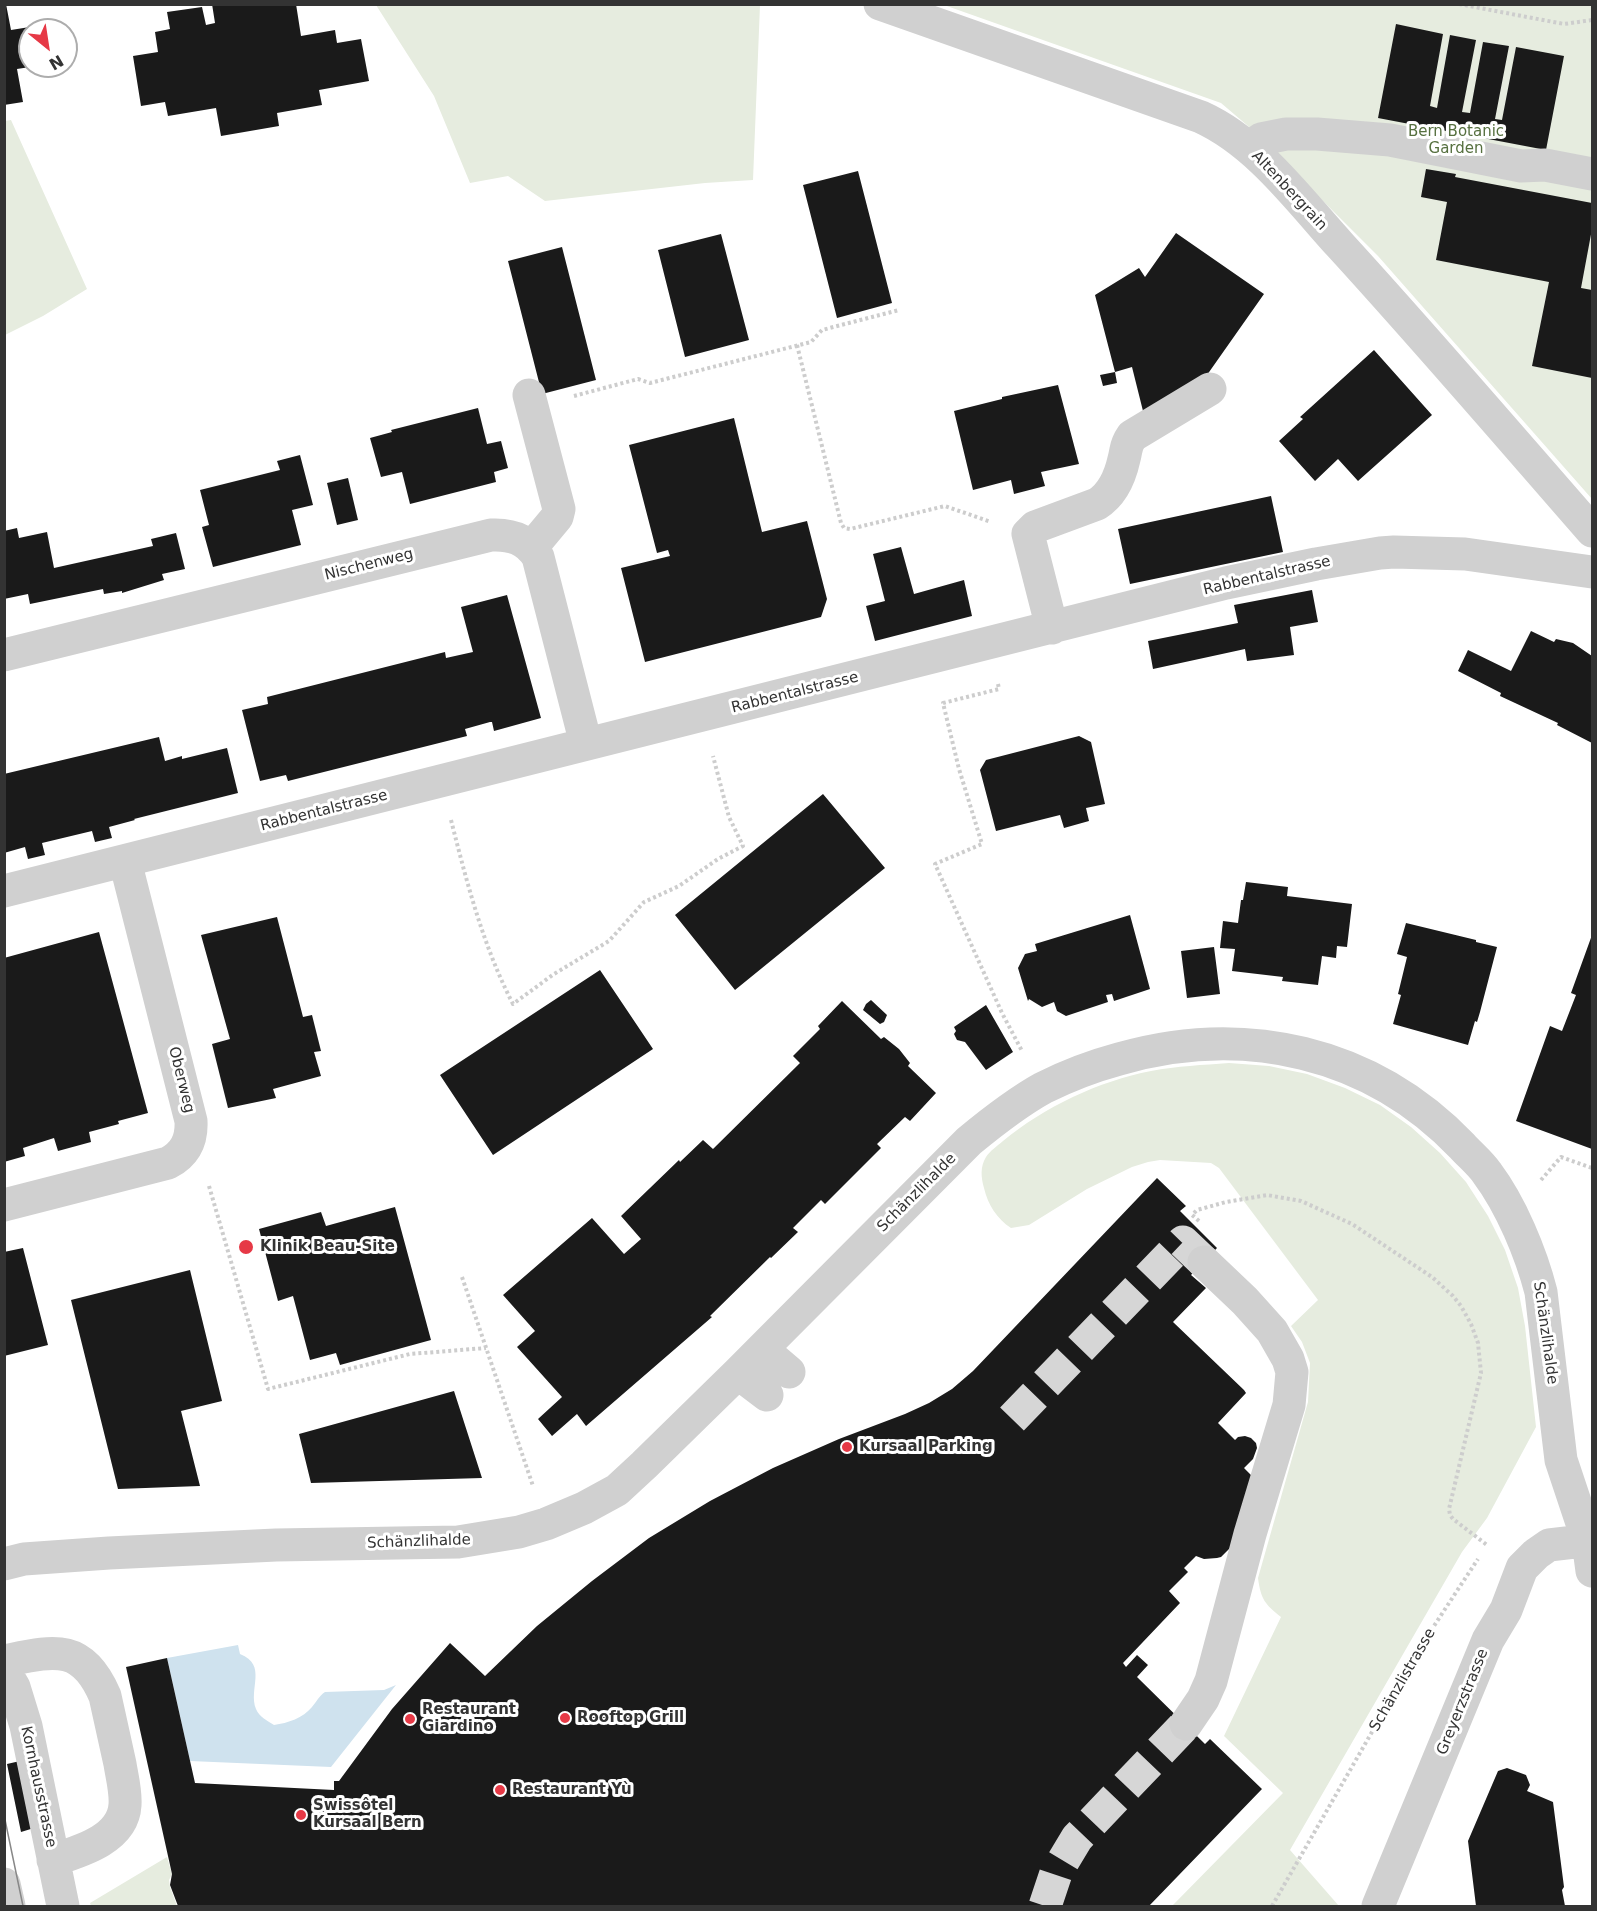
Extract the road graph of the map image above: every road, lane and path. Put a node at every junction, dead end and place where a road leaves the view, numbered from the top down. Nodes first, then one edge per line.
1 (880, 4) edge
2 (1459, 4) edge
3 (1593, 20) edge
4 (1250, 149) junction
5 (1593, 174) edge
6 (899, 310) dead end
7 (797, 345) junction
8 (1210, 389) dead end
9 (529, 395) dead end
10 (570, 397) dead end
11 (1593, 531) edge
12 (1028, 534) junction
13 (532, 547) junction
14 (1593, 572) edge
15 (1052, 628) junction
16 (4, 655) edge
17 (987, 692) dead end
18 (586, 744) junction
19 (712, 751) dead end
20 (459, 853) dead end
21 (125, 861) junction
22 (4, 891) edge
23 (1002, 1013) dead end
24 (1593, 1167) edge
25 (206, 1178) dead end
26 (1538, 1184) dead end
27 (4, 1205) edge
28 (1200, 1222) dead end
29 (1204, 1262) tunnel mouth
30 (462, 1276) dead end
31 (486, 1348) junction
32 (762, 1349) junction
33 (789, 1372) dead end
34 (738, 1373) junction
35 (767, 1395) dead end
36 (533, 1485) dead end
37 (1591, 1550) edge
38 (4, 1564) edge
39 (4, 1661) edge
40 (4, 1670) edge
41 (1186, 1724) tunnel mouth
42 (53, 1860) junction
43 (4, 1884) edge
44 (9, 1906) edge
45 (63, 1906) edge
46 (1272, 1906) edge
47 (1378, 1906) edge

1 - 4 street, Altenbergrain
2 - 3 path
4 - 5 street
4 - 11 street, Altenbergrain
6 - 7 path
7 - 10 path
7 - 12 path
8 - 12 street
9 - 13 street
12 - 15 street
13 - 16 street, Nischenweg
13 - 18 street
14 - 15 street, Rabbentalstrasse
15 - 18 street, Rabbentalstrasse
17 - 23 path
18 - 21 street, Rabbentalstrasse
19 - 20 path
21 - 22 street, Rabbentalstrasse
21 - 27 street, Oberweg
24 - 26 path
25 - 31 path
28 - 46 path, Schänzlistrasse
29 - 41 street
30 - 31 path
31 - 36 path
32 - 33 street
32 - 34 street, Schänzlihalde
32 - 37 street, Schänzlihalde
34 - 35 street
34 - 38 street, Schänzlihalde
37 - 47 street, Greyerzstrasse
39 - 42 street
40 - 42 street, Kornhausstrasse
42 - 45 street, Kornhausstrasse
43 - 44 street

